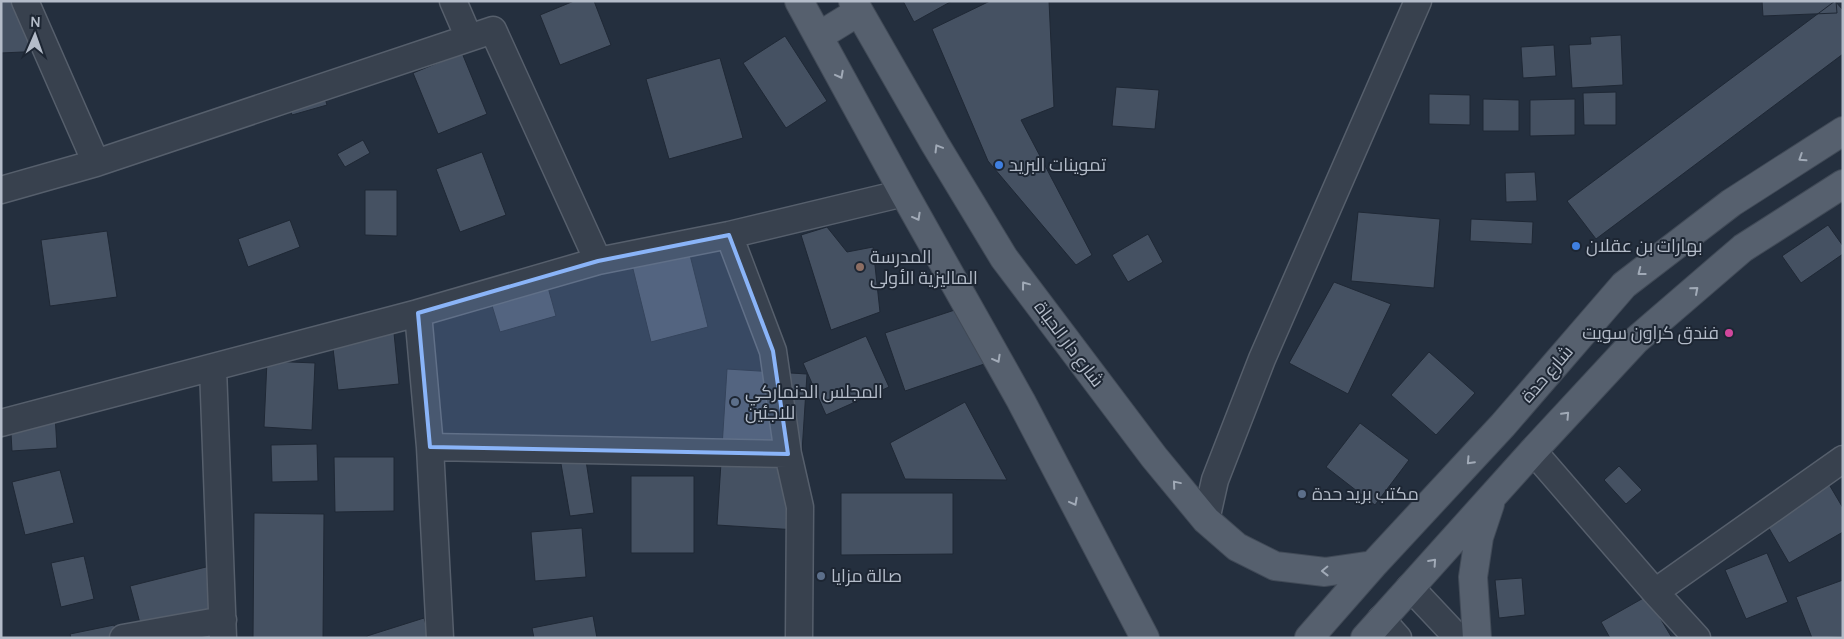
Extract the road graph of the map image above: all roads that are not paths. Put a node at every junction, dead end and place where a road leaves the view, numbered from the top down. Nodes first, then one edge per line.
1 (25, 1) edge
2 (453, 1) edge
3 (799, 1) edge
4 (1418, 1) edge
5 (856, 6) edge
6 (819, 36) junction
7 (469, 38) junction
8 (1843, 132) edge
9 (96, 163) junction
10 (1, 190) edge
11 (1841, 190) edge
12 (904, 193) junction
13 (729, 235) junction
14 (598, 260) junction
15 (418, 313) junction
16 (213, 368) junction
17 (1, 423) edge
18 (1503, 425) junction
19 (430, 447) junction
20 (1533, 451) junction
21 (788, 454) junction
22 (1843, 459) edge
23 (1492, 496) junction
24 (1206, 520) junction
25 (1373, 565) junction
26 (1410, 587) junction
27 (1655, 592) junction
28 (223, 629) edge
29 (1382, 632) edge
30 (123, 638) edge
31 (440, 638) edge
32 (799, 638) edge
33 (1145, 638) edge
34 (1309, 638) edge
35 (1458, 638) edge
36 (1477, 638) edge
37 (1697, 638) edge

1 - 9 street
2 - 7 street
3 - 6 main road
4 - 24 street
5 - 6 main road
24 -> 5 main road, شارع دار الحياة
6 -> 12 main road
7 - 9 street
7 - 14 street
8 -> 18 main road, شارع حدة
9 - 10 street
20 -> 11 main road
12 - 13 street
12 -> 33 main road
13 - 14 street
13 - 21 street
14 - 15 street
15 - 16 street
15 - 19 street
16 - 17 street
16 - 28 street
18 - 20 main road
18 -> 25 main road, شارع حدة
19 - 21 street
19 - 31 street
20 - 23 main road
20 - 27 street
21 - 32 street
22 - 27 street
26 -> 23 main road
23 - 36 main road
25 -> 24 main road, شارع دار الحياة
25 - 34 main road, شارع حدة
26 - 29 main road
26 - 35 street
27 - 37 street
28 - 30 street

